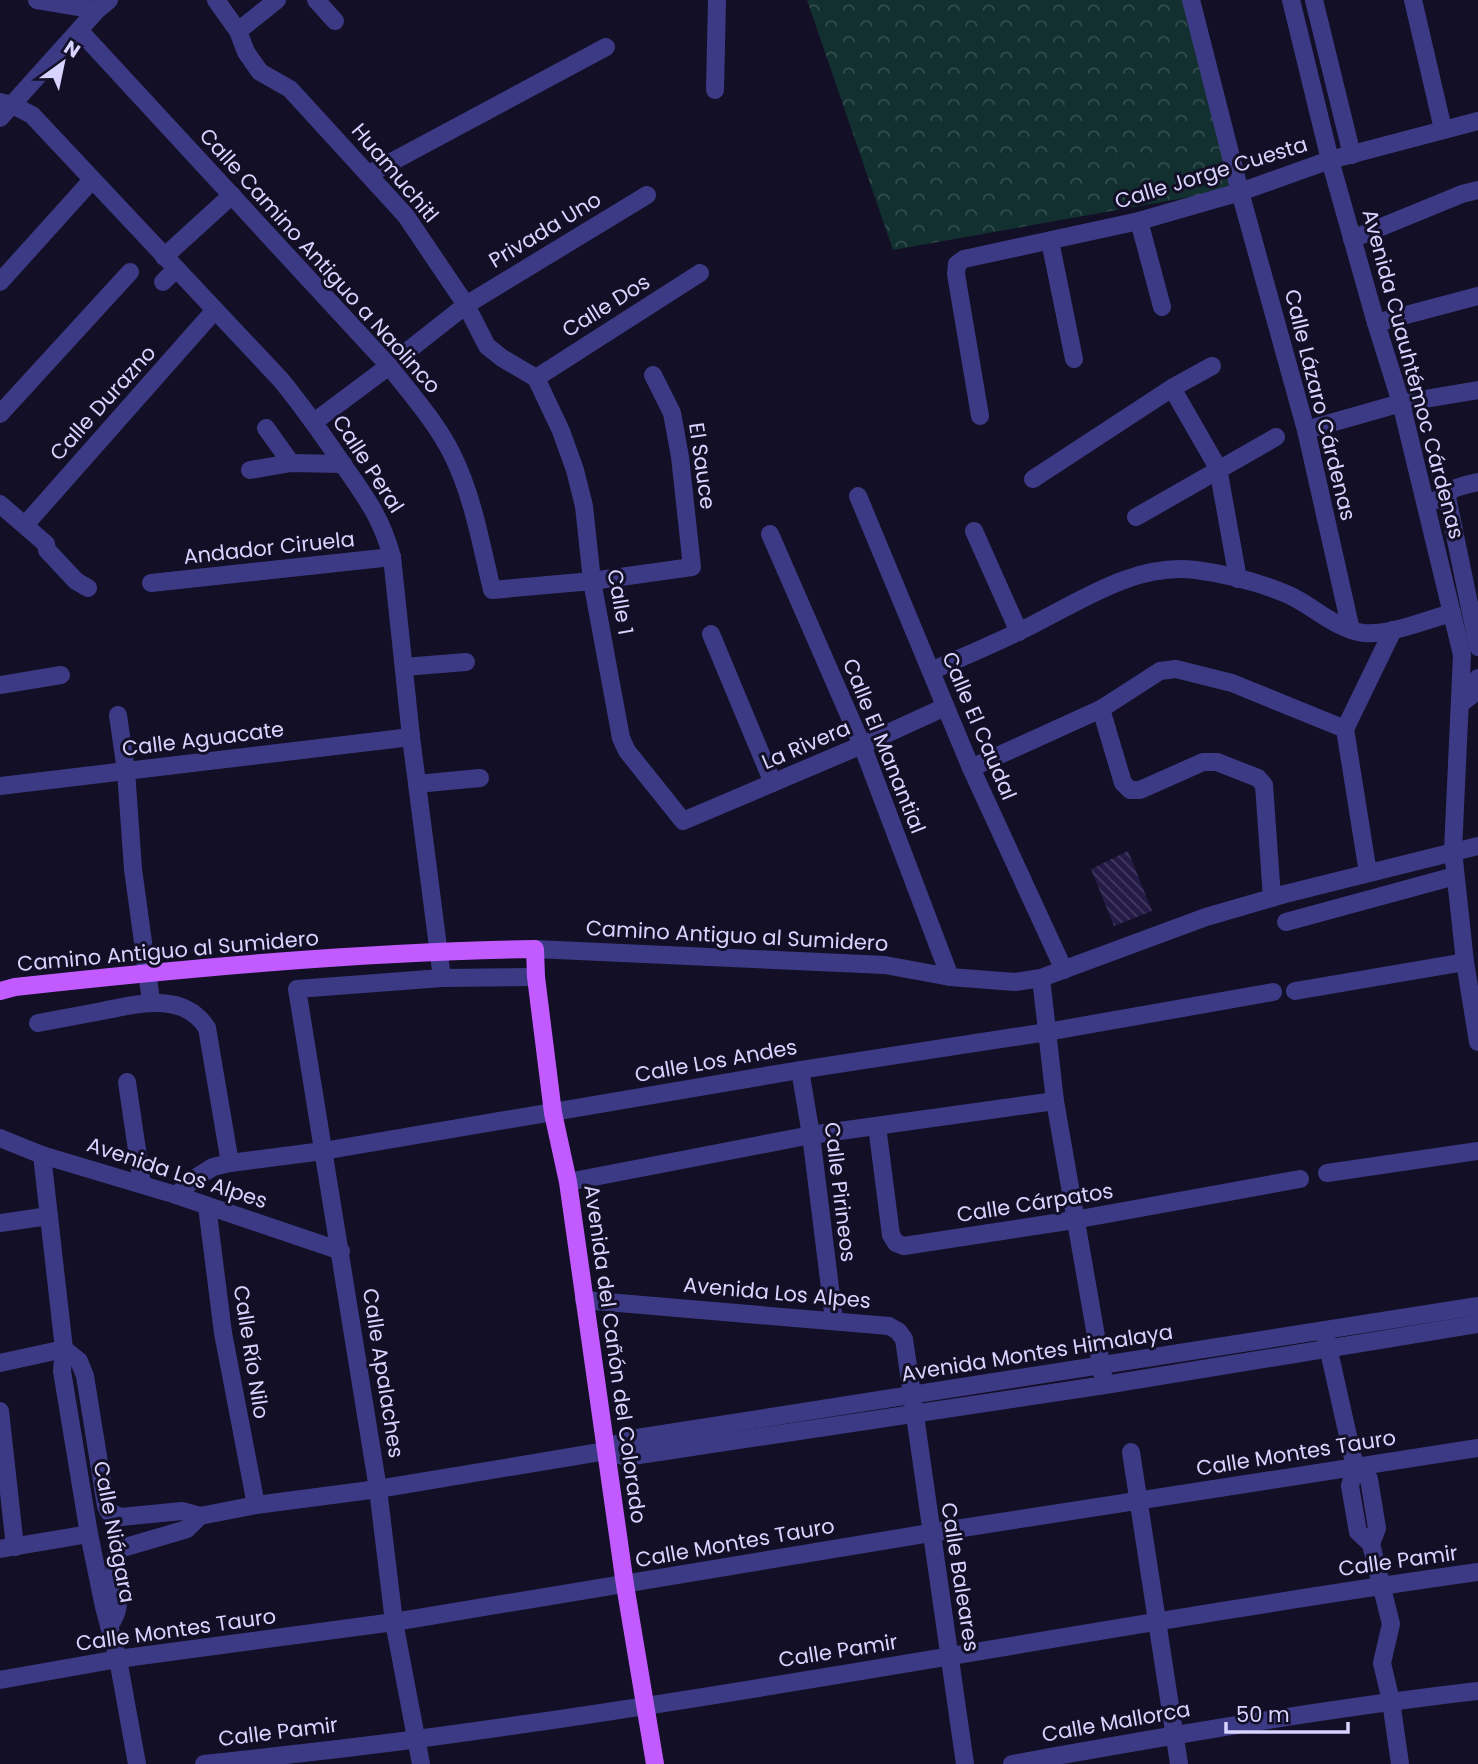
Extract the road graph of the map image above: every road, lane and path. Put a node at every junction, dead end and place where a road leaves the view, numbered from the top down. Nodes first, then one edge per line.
1 (37, 0) edge
2 (216, 0) edge
3 (276, 0) edge
4 (316, 0) edge
5 (717, 0) edge
6 (1191, 0) edge
7 (1292, 0) edge
8 (1314, 0) edge
9 (1413, 0) edge
10 (103, 5) edge
11 (335, 21) dead end
12 (79, 30) junction
13 (238, 30) junction
14 (606, 47) dead end
15 (715, 90) dead end
16 (4, 108) edge
17 (1478, 121) edge
18 (1443, 129) junction
19 (1352, 155) junction
20 (1330, 160) junction
21 (369, 174) junction
22 (92, 180) junction
23 (1478, 190) edge
24 (1240, 192) junction
25 (232, 195) junction
26 (647, 195) dead end
27 (1139, 221) junction
28 (1353, 239) junction
29 (1050, 241) junction
30 (168, 269) junction
31 (130, 272) dead end
32 (700, 273) dead end
33 (0, 282) edge
34 (1478, 296) edge
35 (466, 305) junction
36 (1163, 307) dead end
37 (215, 310) junction
38 (1376, 323) junction
39 (405, 352) dead end
40 (1074, 359) dead end
41 (389, 366) junction
42 (1212, 366) dead end
43 (653, 375) dead end
44 (536, 377) junction
45 (1172, 388) junction
46 (1478, 390) edge
47 (1401, 403) junction
48 (0, 414) edge
49 (980, 416) dead end
50 (314, 422) junction
51 (266, 428) dead end
52 (1306, 430) junction
53 (1276, 437) dead end
54 (291, 463) junction
55 (343, 464) junction
56 (1218, 468) junction
57 (250, 470) dead end
58 (1033, 479) dead end
59 (1478, 482) edge
60 (1446, 492) junction
61 (858, 496) dead end
62 (0, 504) edge
63 (1427, 510) junction
64 (1136, 517) dead end
65 (25, 525) junction
66 (974, 531) dead end
67 (770, 534) dead end
68 (392, 557) junction
69 (1238, 579) junction
70 (592, 581) junction
71 (151, 583) dead end
72 (88, 588) dead end
73 (1452, 613) junction
74 (1393, 629) junction
75 (1351, 631) junction
76 (1019, 632) junction
77 (711, 634) dead end
78 (1478, 647) edge
79 (466, 662) dead end
80 (404, 667) junction
81 (930, 671) junction
82 (61, 675) dead end
83 (1478, 678) edge
84 (0, 685) edge
85 (1460, 704) junction
86 (945, 707) junction
87 (1101, 709) junction
88 (118, 715) dead end
89 (1345, 729) junction
90 (411, 737) junction
91 (862, 745) junction
92 (971, 768) junction
93 (126, 771) junction
94 (480, 778) dead end
95 (773, 783) junction
96 (417, 784) junction
97 (0, 786) edge
98 (683, 821) joint
99 (1478, 846) edge
100 (1452, 851) junction
101 (1368, 873) junction
102 (1455, 876) junction
103 (1272, 898) junction
104 (1286, 922) dead end
105 (535, 949) junction
106 (438, 951) junction
107 (1465, 962) junction
108 (1064, 970) junction
109 (147, 973) junction
110 (536, 976) junction
111 (950, 977) junction
112 (442, 978) junction
113 (1041, 978) junction
114 (0, 991) edge
115 (1294, 991) dead end
116 (1273, 992) dead end
117 (151, 1001) junction
118 (38, 1023) dead end
119 (1047, 1032) junction
120 (1478, 1042) edge
121 (800, 1070) junction
122 (127, 1082) dead end
123 (1055, 1101) junction
124 (552, 1113) junction
125 (877, 1126) junction
126 (811, 1135) junction
127 (0, 1138) edge
128 (323, 1151) junction
129 (1478, 1152) edge
130 (42, 1155) junction
131 (230, 1163) junction
132 (1327, 1173) dead end
133 (1300, 1179) dead end
134 (568, 1182) junction
135 (142, 1184) junction
136 (176, 1195) junction
137 (207, 1206) junction
138 (49, 1216) junction
139 (1074, 1220) junction
140 (0, 1223) edge
141 (341, 1251) junction
142 (584, 1300) junction
143 (1478, 1306) edge
144 (834, 1320) junction
145 (1478, 1324) edge
146 (1351, 1325) junction
147 (1324, 1330) junction
148 (1354, 1345) junction
149 (64, 1349) junction
150 (1328, 1350) junction
151 (0, 1363) edge
152 (1101, 1364) junction
153 (1105, 1385) junction
154 (911, 1396) junction
155 (0, 1411) edge
156 (913, 1415) junction
157 (1478, 1448) edge
158 (606, 1451) junction
159 (1131, 1451) dead end
160 (1355, 1467) junction
161 (378, 1489) junction
162 (1140, 1500) junction
163 (256, 1505) junction
164 (200, 1516) junction
165 (121, 1517) joint
166 (930, 1533) junction
167 (89, 1534) junction
168 (8, 1548) edge
169 (1478, 1572) edge
170 (625, 1585) junction
171 (1381, 1586) junction
172 (1156, 1621) junction
173 (394, 1622) junction
174 (109, 1626) junction
175 (950, 1657) junction
176 (118, 1659) junction
177 (0, 1680) edge
178 (1478, 1691) edge
179 (1391, 1701) junction
180 (645, 1705) junction
181 (1173, 1735) junction
182 (416, 1739) junction
183 (1395, 1763) edge
184 (137, 1764) edge
185 (204, 1764) edge
186 (421, 1764) edge
187 (655, 1764) edge
188 (965, 1764) edge
189 (1012, 1764) edge
190 (1178, 1764) edge

1 - 10 street
2 - 13 street, Huamuchitl
3 - 13 street
4 - 11 street
5 - 15 street
6 - 24 street, Calle Lázaro Cárdenas
7 - 20 street, Avenida Cuauhtémoc Cárdenas
8 - 19 street
9 - 18 street
10 - 12 street
12 - 16 street
12 - 25 street, Calle Camino Antiguo a Naolinco
13 - 21 street, Huamuchitl
14 - 21 street
16 - 22 street, Calle Peral
17 - 18 street, Calle Jorge Cuesta
18 - 19 street, Calle Jorge Cuesta
19 - 20 street, Calle Jorge Cuesta
20 - 24 street, Calle Jorge Cuesta
20 - 28 street, Avenida Cuauhtémoc Cárdenas
21 - 35 street, Huamuchitl
22 - 30 street, Calle Peral
22 - 33 street
23 - 28 street
24 - 27 street, Calle Jorge Cuesta
24 - 52 street, Calle Lázaro Cárdenas
25 - 30 street
25 - 41 street, Calle Camino Antiguo a Naolinco
26 - 35 street, Privada Uno
27 - 29 street, Calle Jorge Cuesta
27 - 36 street
28 - 38 street, Avenida Cuauhtémoc Cárdenas
29 - 40 street
29 - 49 street, Calle Jorge Cuesta
30 - 37 street, Calle Peral
31 - 48 street
32 - 44 street, Calle Dos
34 - 38 street
35 - 39 street, Privada Uno
35 - 44 street, Huamuchitl
37 - 50 street, Calle Peral
37 - 65 street, Calle Durazno
38 - 47 street, Avenida Cuauhtémoc Cárdenas
41 - 50 street
41 - 70 street, Calle Camino Antiguo a Naolinco
42 - 45 street
43 - 70 street, El Sauce
44 - 70 street, Calle 1
45 - 56 street
45 - 58 street
46 - 47 street
47 - 52 street
47 - 63 street, Avenida Cuauhtémoc Cárdenas
50 - 55 street, Calle Peral
51 - 54 street
52 - 75 street, Calle Lázaro Cárdenas
53 - 56 street
54 - 55 street
54 - 57 street
55 - 68 street, Calle Peral
56 - 64 street
56 - 69 street
59 - 60 street
60 - 63 street
60 - 78 street
61 - 81 street, Calle El Caudal
62 - 65 street
63 - 73 street, Avenida Cuauhtémoc Cárdenas
65 - 72 street
66 - 76 street
67 - 91 street, Calle El Manantial
68 - 71 street, Andador Ciruela
68 - 80 street, Calle Peral
69 - 75 street
69 - 76 street
70 - 98 street, Calle 1
73 - 74 street
73 - 85 street, Avenida Cuauhtémoc Cárdenas
74 - 75 street
74 - 89 street
76 - 81 street
77 - 95 street
79 - 80 street
80 - 90 street, Calle Peral
81 - 86 street, Calle El Caudal
82 - 84 street
83 - 85 street
85 - 100 street, Avenida Cuauhtémoc Cárdenas
86 - 91 street, La Rivera
86 - 92 street, Calle El Caudal
87 - 89 street
87 - 92 street
87 - 103 street
88 - 93 street
89 - 101 street
90 - 93 street, Calle Aguacate
90 - 96 street, Calle Peral
91 - 95 street, La Rivera
91 - 111 street, Calle El Manantial
92 - 108 street, Calle El Caudal
93 - 97 street, Calle Aguacate
93 - 109 street
94 - 96 street
95 - 98 street, La Rivera
96 - 106 street, Calle Peral
99 - 100 street, Camino Antiguo al Sumidero
100 - 101 street, Camino Antiguo al Sumidero
100 - 102 street, Avenida Cuauhtémoc Cárdenas
101 - 103 street, Camino Antiguo al Sumidero
102 - 104 street
102 - 107 street, Avenida Cuauhtémoc Cárdenas
103 - 108 street, Camino Antiguo al Sumidero
105 - 106 main road, Camino Antiguo al Sumidero
105 - 110 main road, Avenida del Cañón del Colorado
105 - 111 street, Camino Antiguo al Sumidero
106 - 109 main road, Camino Antiguo al Sumidero
106 - 112 street, Calle Peral
107 - 115 street
107 - 120 street, Avenida Cuauhtémoc Cárdenas
108 - 113 street, Camino Antiguo al Sumidero
109 - 114 main road, Camino Antiguo al Sumidero
109 - 117 street
110 - 112 street
110 - 124 main road, Avenida del Cañón del Colorado
111 - 113 street, Camino Antiguo al Sumidero
112 - 128 street, Calle Apalaches
113 - 119 street
116 - 119 street, Calle Los Andes
117 - 118 street
117 - 131 street
119 - 121 street, Calle Los Andes
119 - 123 street
121 - 124 street, Calle Los Andes
121 - 126 street, Calle Pirineos
122 - 135 street
123 - 125 street
123 - 139 street
124 - 128 street, Calle Los Andes
124 - 134 main road, Avenida del Cañón del Colorado
125 - 126 street
125 - 139 street, Calle Cárpatos
126 - 134 street
126 - 144 street, Calle Pirineos
127 - 130 street, Avenida Los Alpes
128 - 131 street, Calle Los Andes
128 - 141 street, Calle Apalaches
129 - 132 street
130 - 135 street, Avenida Los Alpes
130 - 138 street, Calle Niágara
131 - 136 street, Calle Los Andes
133 - 139 street, Calle Cárpatos
134 - 142 main road, Avenida del Cañón del Colorado
135 - 136 street, Avenida Los Alpes
136 - 137 street, Avenida Los Alpes
137 - 141 street, Avenida Los Alpes
137 - 163 street, Calle Río Nilo
138 - 140 street
138 - 149 street, Calle Niágara
139 - 152 street
141 - 161 street, Calle Apalaches
142 - 144 street, Avenida Los Alpes
142 - 158 main road, Avenida del Cañón del Colorado
143 - 146 street, Avenida Montes Himalaya
144 - 154 street, Avenida Los Alpes
145 - 148 street, Avenida Montes Himalaya
146 - 147 street, Avenida Montes Himalaya
146 - 148 street
147 - 150 street
147 - 152 street, Avenida Montes Himalaya
148 - 150 street, Avenida Montes Himalaya
149 - 151 street
149 - 165 street, Calle Niágara
149 - 167 street, Calle Niágara
150 - 153 street, Avenida Montes Himalaya
150 - 160 street
152 - 153 street
152 - 154 street, Avenida Montes Himalaya
153 - 156 street, Avenida Montes Himalaya
154 - 156 street, Calle Baleares
154 - 158 street, Avenida Montes Himalaya
155 - 168 street
156 - 158 street, Avenida Montes Himalaya
156 - 166 street, Calle Baleares
157 - 160 street, Calle Montes Tauro
158 - 161 street, Avenida Montes Himalaya
158 - 170 main road, Avenida del Cañón del Colorado
159 - 162 street
160 - 162 street, Calle Montes Tauro
160 - 171 street
161 - 163 street, Avenida Montes Himalaya
161 - 173 street, Calle Apalaches
162 - 166 street, Calle Montes Tauro
162 - 172 street
163 - 164 street, Avenida Montes Himalaya
164 - 165 street, Avenida Montes Himalaya
164 - 174 street, Avenida Montes Himalaya
166 - 170 street, Calle Montes Tauro
166 - 175 street, Calle Baleares
167 - 168 street
167 - 174 street, Calle Niágara
169 - 171 street, Calle Pamir
170 - 173 street, Calle Montes Tauro
170 - 180 main road, Avenida del Cañón del Colorado
171 - 172 street, Calle Pamir
171 - 179 street
172 - 175 street, Calle Pamir
172 - 181 street
173 - 176 street, Calle Montes Tauro
173 - 182 street, Calle Apalaches
174 - 176 street, Calle Niágara
175 - 180 street, Calle Pamir
175 - 188 street, Calle Baleares
176 - 177 street, Calle Montes Tauro
176 - 184 street, Calle Niágara
178 - 179 street, Calle Mallorca
179 - 181 street, Calle Mallorca
179 - 183 street
180 - 182 street, Calle Pamir
180 - 187 main road, Avenida del Cañón del Colorado
181 - 189 street, Calle Mallorca
181 - 190 street
182 - 185 street, Calle Pamir
182 - 186 street, Calle Apalaches

